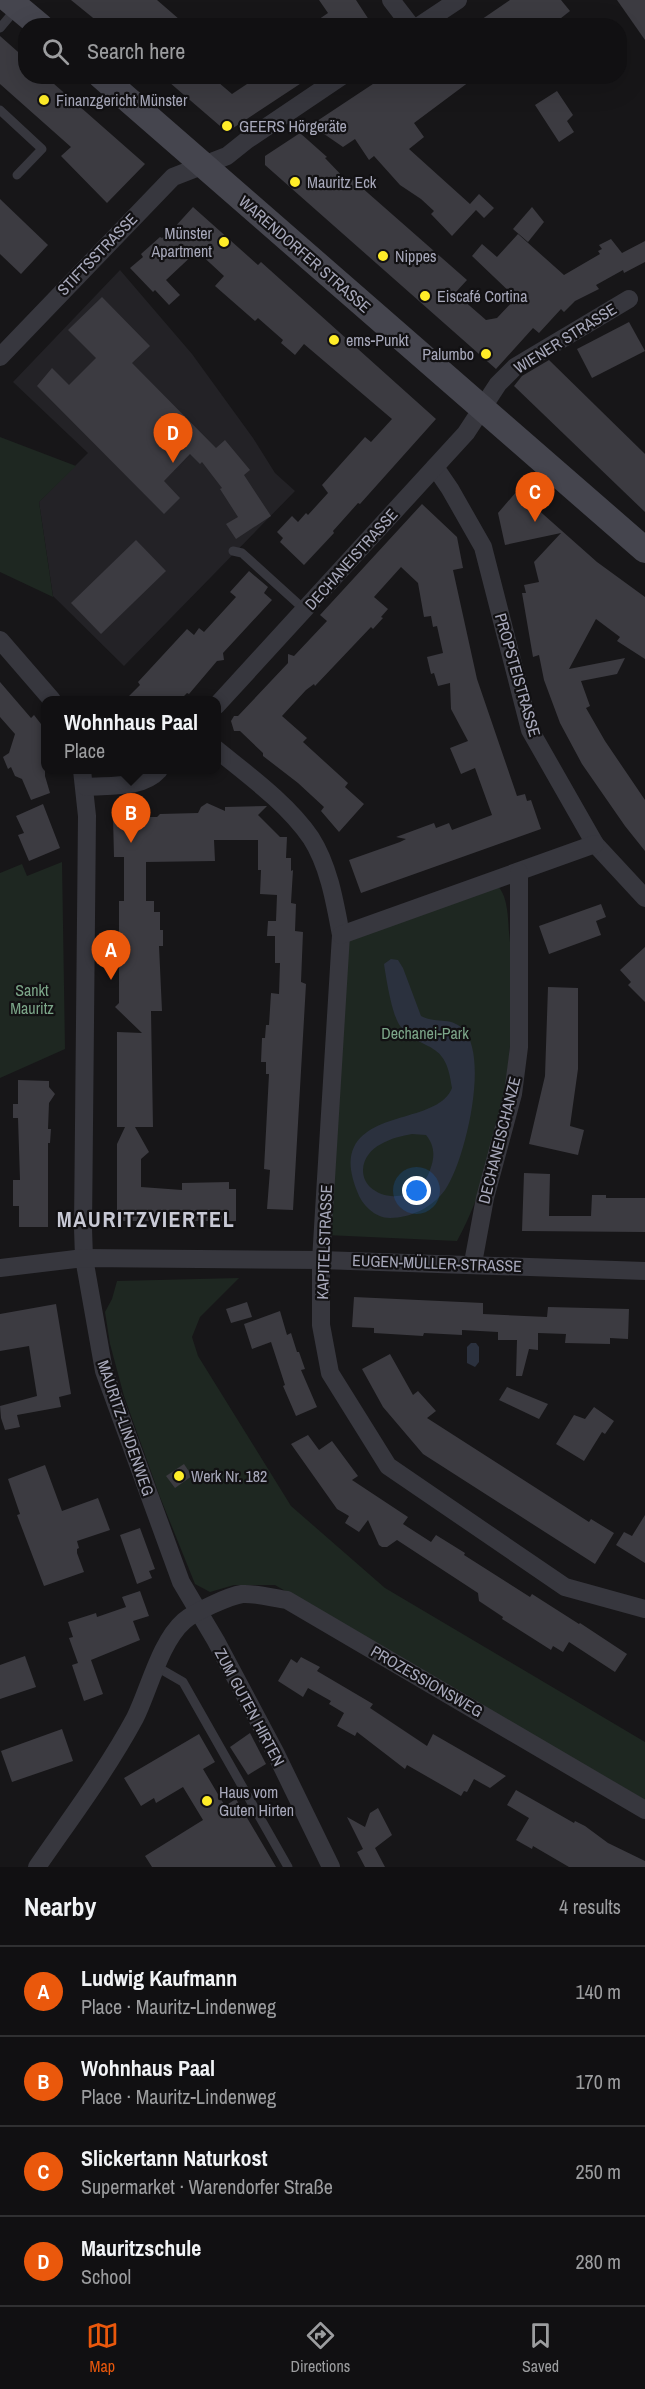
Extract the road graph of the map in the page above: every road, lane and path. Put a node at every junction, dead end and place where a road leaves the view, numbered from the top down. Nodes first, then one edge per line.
1 (391, 0) edge
2 (458, 0) edge
3 (13, 4) edge
4 (30, 18) edge
5 (405, 18) edge
6 (431, 18) edge
7 (0, 28) edge
8 (110, 84) edge
9 (330, 84) edge
10 (0, 110) edge
11 (204, 165) junction
12 (17, 175) dead end
13 (629, 299) dead end
14 (0, 357) edge
15 (483, 410) junction
16 (435, 467) junction
17 (645, 550) edge
18 (233, 551) dead end
19 (304, 610) junction
20 (0, 640) edge
21 (48, 696) edge
22 (221, 701) edge
23 (221, 753) edge
24 (155, 774) edge
25 (84, 778) edge
26 (595, 844) junction
27 (519, 872) junction
28 (645, 898) edge
29 (340, 935) junction
30 (84, 1258) junction
31 (321, 1260) junction
32 (473, 1263) junction
33 (0, 1268) edge
34 (645, 1271) edge
35 (645, 1609) edge
36 (199, 1612) junction
37 (158, 1667) junction
38 (645, 1810) edge
39 (37, 1867) edge
40 (288, 1867) edge
41 (331, 1867) edge

1 - 5 street
2 - 6 street
3 - 4 main road
3 - 7 lane
8 - 11 main road, WARENDORFER STRASSE
9 - 11 street, STIFTSSTRASSE
10 - 12 lane
11 - 14 street, STIFTSSTRASSE
11 - 15 main road, WARENDORFER STRASSE
13 - 15 street, WIENER STRASSE
15 - 16 street, DECHANEISTRASSE
15 - 17 main road, WARENDORFER STRASSE
16 - 19 street, DECHANEISTRASSE
16 - 26 street, PROPSTEISTRASSE
18 - 19 lane
19 - 22 street, DECHANEISTRASSE
20 - 21 street
23 - 29 street, KAPITELSTRASSE
24 - 25 street
25 - 30 street, MAURITZ-LINDENWEG
26 - 27 street
26 - 28 street, PROPSTEISTRASSE
27 - 29 street
27 - 32 street, DECHANEISCHANZE
29 - 31 street, KAPITELSTRASSE
30 - 31 street, EUGEN-MÜLLER-STRASSE
30 - 33 street, EUGEN-MÜLLER-STRASSE
30 - 36 street, MAURITZ-LINDENWEG
31 - 32 street, EUGEN-MÜLLER-STRASSE
31 - 35 street, KAPITELSTRASSE
32 - 34 street, EUGEN-MÜLLER-STRASSE
36 - 37 street
36 - 38 street, PROZESSIONSWEG
36 - 41 street, ZUM GUTEN HIRTEN
37 - 39 street
37 - 40 lane

